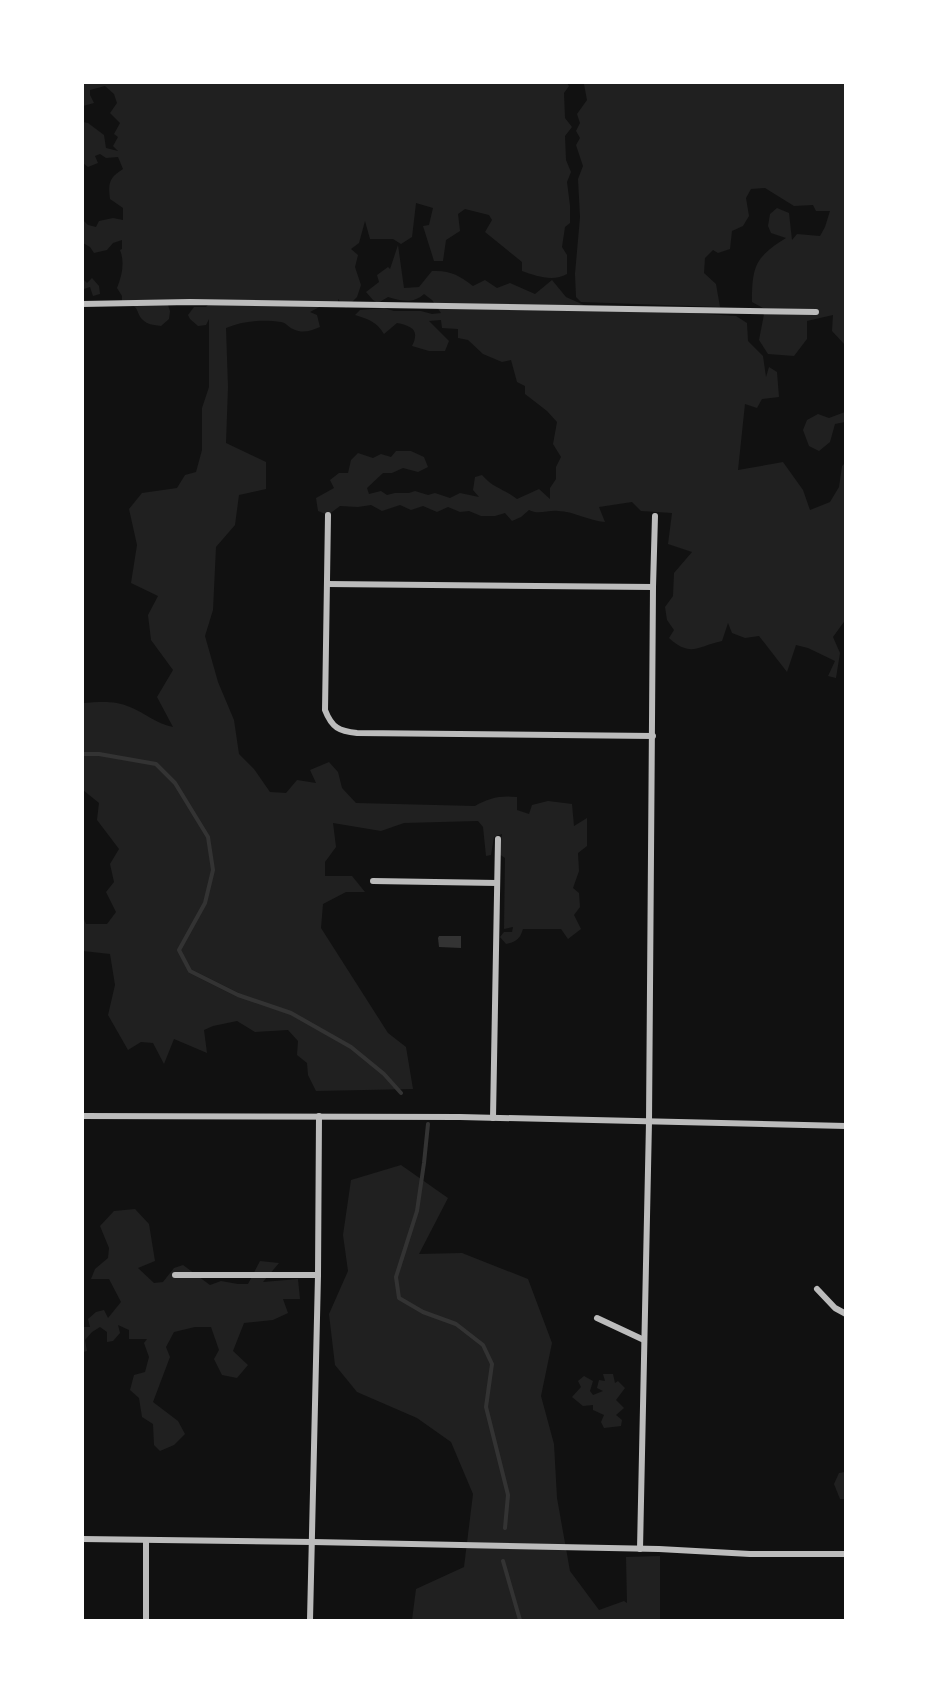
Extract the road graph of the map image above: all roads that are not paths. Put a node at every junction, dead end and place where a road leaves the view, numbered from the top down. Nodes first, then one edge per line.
1 (82, 304) edge
2 (816, 312) dead end
3 (328, 515) dead end
4 (655, 516) dead end
5 (327, 584) junction
6 (653, 587) junction
7 (653, 736) junction
8 (498, 839) dead end
9 (373, 881) dead end
10 (497, 883) junction
11 (82, 1116) edge
12 (319, 1116) junction
13 (493, 1118) junction
14 (649, 1122) junction
15 (846, 1126) edge
16 (175, 1275) dead end
17 (318, 1275) junction
18 (817, 1289) dead end
19 (846, 1314) edge
20 (597, 1318) dead end
21 (644, 1340) junction
22 (82, 1539) edge
23 (146, 1540) junction
24 (313, 1542) junction
25 (640, 1549) junction
26 (846, 1554) edge
27 (146, 1620) edge
28 (310, 1620) edge

1 - 2 street
3 - 5 street
4 - 6 street
5 - 6 street
5 - 7 street
6 - 7 street
7 - 14 street
8 - 10 street
9 - 10 street
10 - 13 street
11 - 12 street
12 - 13 street
12 - 17 street
13 - 14 street
14 - 15 street
14 - 21 street
16 - 17 street
17 - 24 street
18 - 19 street
20 - 21 street
21 - 25 street
22 - 23 street
23 - 24 street
23 - 27 street
24 - 25 street
24 - 28 street
25 - 26 street

